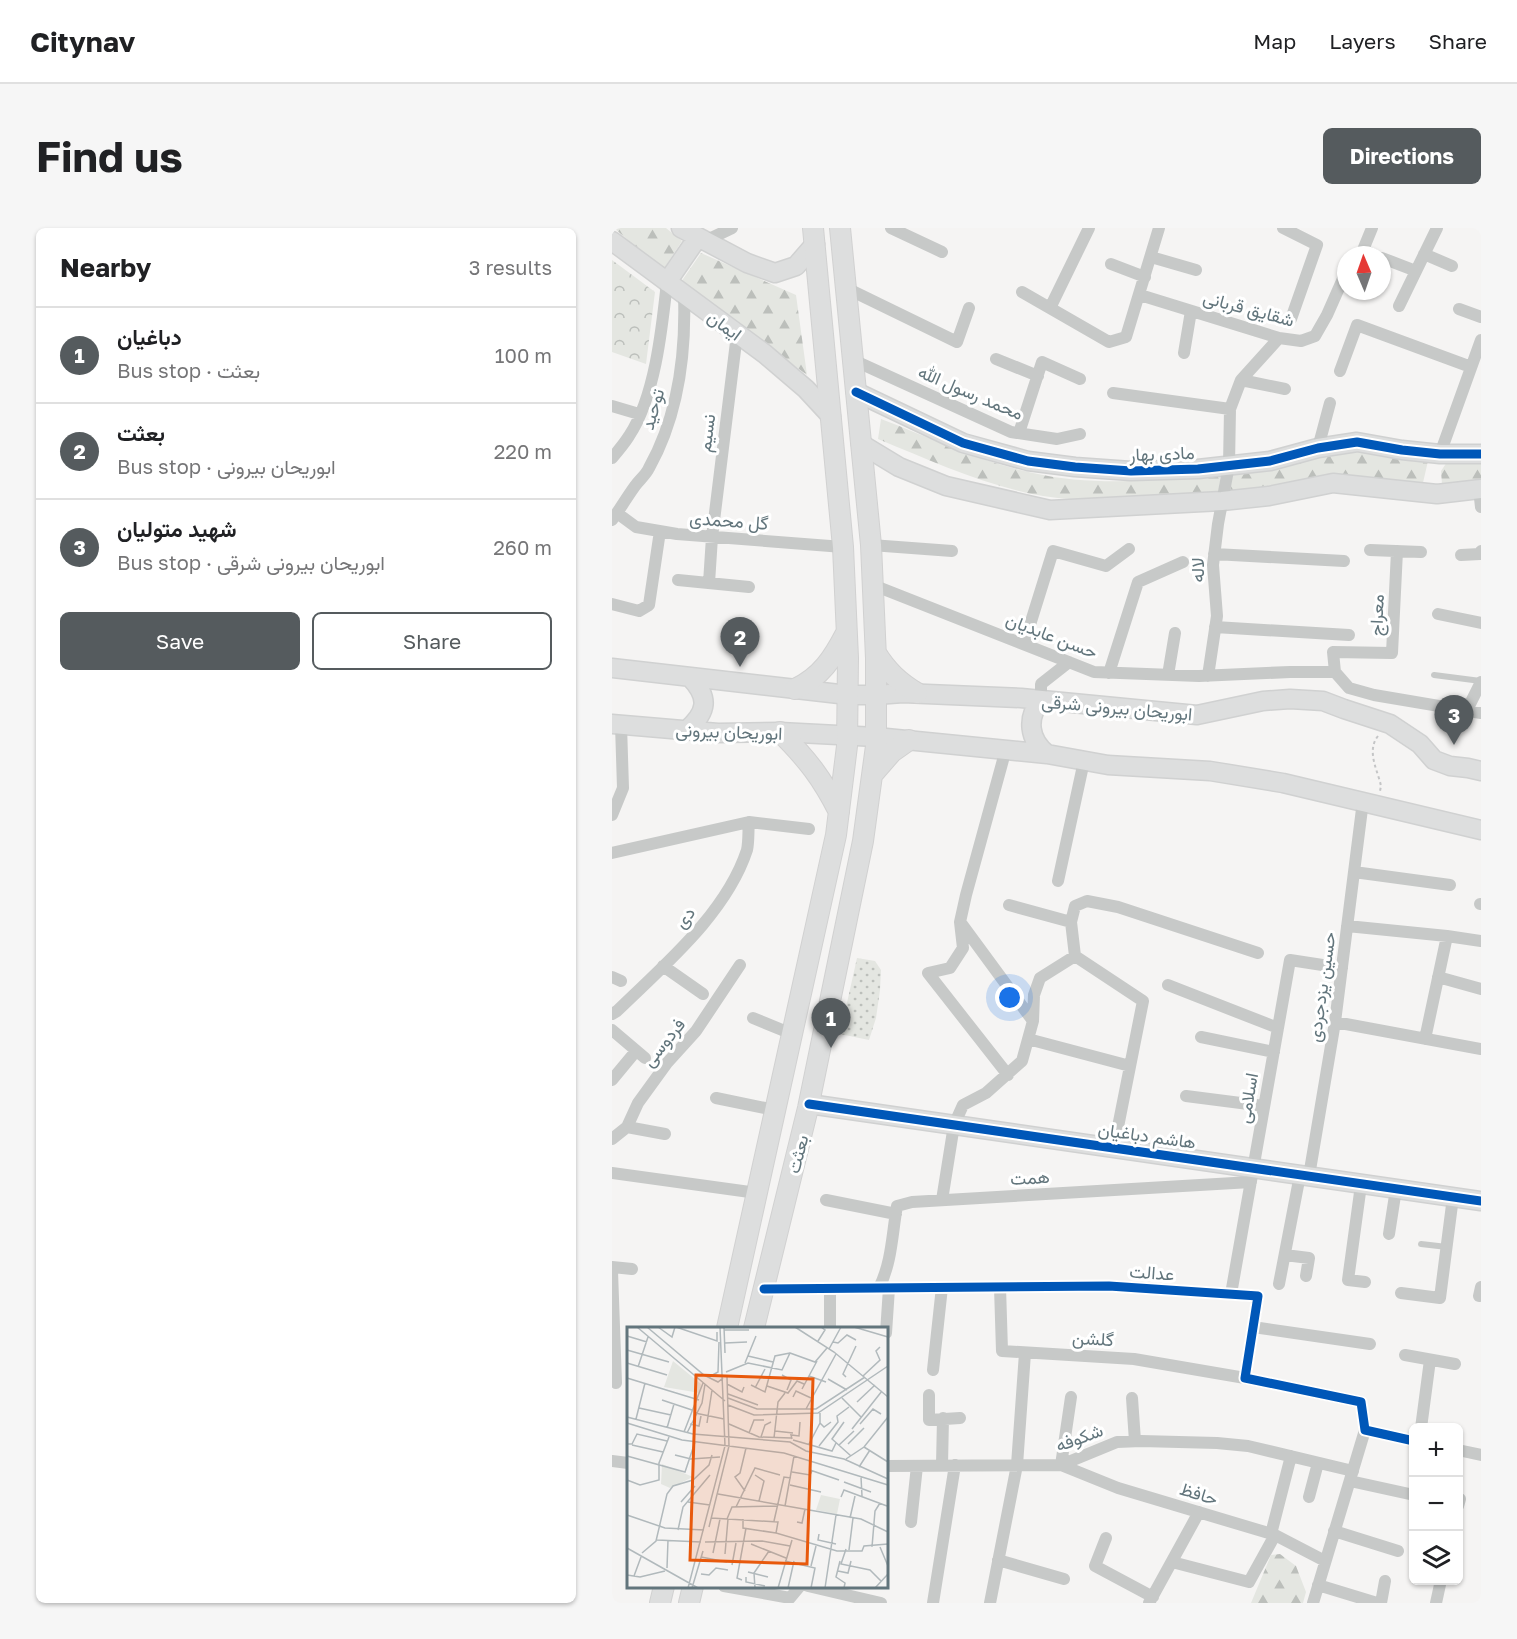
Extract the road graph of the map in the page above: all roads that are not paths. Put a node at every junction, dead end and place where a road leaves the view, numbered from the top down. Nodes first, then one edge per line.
1 (681, 228) edge
2 (732, 228) edge
3 (840, 228) edge
4 (891, 228) edge
5 (1089, 228) edge
6 (1159, 228) edge
7 (1283, 228) edge
8 (1371, 228) edge
9 (1437, 228) edge
10 (814, 236) edge
11 (702, 239) junction
12 (612, 241) edge
13 (1367, 246) edge
14 (942, 252) dead end
15 (1424, 254) junction
16 (1150, 257) junction
17 (1391, 261) edge
18 (1111, 264) dead end
19 (1452, 266) dead end
20 (1196, 270) dead end
21 (1416, 271) junction
22 (1145, 277) junction
23 (667, 282) junction
24 (846, 288) junction
25 (1022, 292) dead end
26 (1337, 292) edge
27 (684, 295) junction
28 (1140, 296) junction
29 (1399, 306) dead end
30 (969, 308) dead end
31 (1050, 308) junction
32 (1459, 309) dead end
33 (1191, 311) junction
34 (1481, 317) edge
35 (1291, 318) dead end
36 (737, 334) junction
37 (1279, 338) junction
38 (1481, 340) edge
39 (1184, 352) dead end
40 (996, 359) dead end
41 (853, 360) junction
42 (1471, 368) junction
43 (1340, 371) dead end
44 (1038, 376) junction
45 (1080, 379) dead end
46 (1241, 380) junction
47 (1284, 389) dead end
48 (856, 392) junction
49 (1113, 393) dead end
50 (1330, 403) dead end
51 (612, 406) edge
52 (1230, 409) junction
53 (639, 414) junction
54 (831, 416) junction
55 (1019, 433) junction
56 (1080, 434) dead end
57 (861, 444) junction
58 (1318, 448) junction
59 (1440, 454) junction
60 (1481, 454) edge
61 (612, 458) edge
62 (1229, 465) junction
63 (1480, 495) edge
64 (1222, 501) junction
65 (615, 517) edge
66 (660, 531) junction
67 (712, 537) junction
68 (871, 545) junction
69 (843, 547) junction
70 (1129, 549) dead end
71 (1370, 550) dead end
72 (1397, 550) junction
73 (952, 551) dead end
74 (1481, 551) edge
75 (1421, 552) dead end
76 (1214, 554) junction
77 (1461, 555) dead end
78 (1344, 561) dead end
79 (1183, 562) dead end
80 (678, 580) dead end
81 (709, 583) junction
82 (873, 585) junction
83 (749, 587) dead end
84 (612, 604) edge
85 (1438, 614) dead end
86 (1481, 623) edge
87 (1215, 627) junction
88 (847, 631) junction
89 (1175, 633) dead end
90 (1349, 635) dead end
91 (1024, 644) junction
92 (876, 653) junction
93 (1069, 662) junction
94 (612, 668) edge
95 (1335, 672) junction
96 (1109, 673) junction
97 (1168, 675) junction
98 (1434, 675) dead end
99 (1208, 676) junction
100 (690, 677) junction
101 (1481, 682) edge
102 (1348, 688) junction
103 (795, 689) junction
104 (917, 693) junction
105 (848, 695) junction
106 (876, 695) junction
107 (1041, 700) junction
108 (1344, 710) junction
109 (1467, 710) junction
110 (1481, 713) edge
111 (617, 724) edge
112 (687, 730) junction
113 (780, 732) junction
114 (847, 735) junction
115 (876, 736) junction
116 (909, 740) junction
117 (1006, 749) junction
118 (1047, 754) junction
119 (1084, 761) junction
120 (1481, 771) edge
121 (872, 775) junction
122 (1370, 803) junction
123 (838, 812) junction
124 (612, 815) edge
125 (749, 822) junction
126 (809, 829) dead end
127 (1481, 830) edge
128 (612, 853) edge
129 (1354, 872) junction
130 (1058, 881) dead end
131 (1450, 885) dead end
132 (1009, 905) dead end
133 (960, 922) junction
134 (1071, 922) junction
135 (1347, 926) junction
136 (1447, 936) junction
137 (1481, 941) edge
138 (1258, 953) dead end
139 (1075, 956) junction
140 (741, 965) dead end
141 (663, 966) junction
142 (1342, 968) junction
143 (1438, 977) junction
144 (1168, 985) dead end
145 (1481, 989) edge
146 (703, 994) dead end
147 (612, 1014) edge
148 (753, 1018) dead end
149 (1033, 1021) junction
150 (1335, 1022) junction
151 (1278, 1028) junction
152 (612, 1030) edge
153 (792, 1034) junction
154 (1201, 1037) dead end
155 (1028, 1039) junction
156 (1425, 1039) junction
157 (1481, 1049) edge
158 (1274, 1052) junction
159 (1130, 1066) junction
160 (1008, 1075) junction
161 (612, 1080) edge
162 (1186, 1096) dead end
163 (716, 1098) dead end
164 (809, 1104) junction
165 (1264, 1106) junction
166 (775, 1110) junction
167 (954, 1125) junction
168 (627, 1127) junction
169 (665, 1134) dead end
170 (612, 1139) edge
171 (1114, 1147) junction
172 (612, 1173) edge
173 (1252, 1175) junction
174 (1305, 1175) junction
175 (1361, 1185) junction
176 (1396, 1190) junction
177 (757, 1193) junction
178 (1453, 1197) junction
179 (826, 1200) dead end
180 (942, 1200) junction
181 (1481, 1201) edge
182 (896, 1214) junction
183 (1389, 1234) dead end
184 (1421, 1244) dead end
185 (1447, 1246) junction
186 (1285, 1255) junction
187 (612, 1269) edge
188 (632, 1269) dead end
189 (1305, 1276) dead end
190 (1365, 1282) dead end
191 (1279, 1284) dead end
192 (942, 1287) junction
193 (1000, 1287) junction
194 (830, 1288) junction
195 (884, 1288) junction
196 (764, 1289) junction
197 (1401, 1293) dead end
198 (1231, 1294) junction
199 (727, 1327) edge
200 (754, 1327) edge
201 (830, 1327) edge
202 (886, 1327) edge
203 (1253, 1328) junction
204 (1370, 1344) dead end
205 (1024, 1353) junction
206 (1406, 1355) dead end
207 (1430, 1360) junction
208 (1455, 1364) dead end
209 (933, 1370) dead end
210 (1245, 1378) junction
211 (619, 1382) edge
212 (929, 1395) dead end
213 (1071, 1397) dead end
214 (1132, 1398) dead end
215 (943, 1418) junction
216 (960, 1419) dead end
217 (1422, 1423) edge
218 (1365, 1430) junction
219 (1409, 1440) edge
220 (1135, 1441) junction
221 (1463, 1451) edge
222 (1481, 1455) edge
223 (1291, 1456) junction
224 (612, 1461) edge
225 (627, 1463) edge
226 (1318, 1463) junction
227 (948, 1465) junction
228 (1017, 1465) junction
229 (1061, 1465) junction
230 (888, 1466) edge
231 (917, 1466) junction
232 (1351, 1476) junction
233 (1409, 1494) edge
234 (1309, 1497) dead end
235 (1199, 1512) junction
236 (911, 1522) dead end
237 (1334, 1531) junction
238 (1273, 1534) junction
239 (1106, 1538) dead end
240 (1398, 1551) dead end
241 (998, 1560) junction
242 (1325, 1561) junction
243 (1172, 1562) junction
244 (1064, 1579) dead end
245 (1385, 1581) dead end
246 (1318, 1585) junction
247 (1440, 1585) edge
248 (664, 1588) edge
249 (693, 1588) edge
250 (730, 1588) edge
251 (799, 1588) edge
252 (813, 1588) edge
253 (1151, 1600) edge
254 (660, 1603) edge
255 (689, 1603) edge
256 (881, 1603) edge
257 (933, 1603) edge
258 (990, 1603) edge
259 (1313, 1603) edge
260 (1379, 1603) edge
261 (1436, 1603) edge

1 - 11 main road
2 - 11 street
3 - 24 main road, بعثت
4 - 14 street
5 - 31 street
6 - 16 street
7 - 35 street
8 - 13 street
9 - 15 street
10 - 11 main road
10 - 54 main road, بعثت
11 - 23 main road
12 - 23 main road, ایمان
15 - 19 street
15 - 21 street
16 - 20 street
16 - 22 street
17 - 21 street
18 - 22 street
21 - 29 street
22 - 28 street
23 - 27 main road, ایمان
23 - 53 street
24 - 30 street
24 - 41 main road, بعثت
25 - 31 street
26 - 37 street, شقایق قربانی
27 - 36 main road, ایمان
27 - 65 street, توحید
28 - 31 street
28 - 33 street, شقایق قربانی
32 - 34 street
33 - 37 street, شقایق قربانی
33 - 39 street
36 - 54 main road, ایمان
36 - 67 street, نسیم
37 - 46 street
38 - 42 street
40 - 44 street
41 - 48 main road, بعثت
41 - 55 street, محمد رسول الله
42 - 43 street
42 - 59 street
44 - 45 street
44 - 55 street
46 - 47 street
46 - 52 street, لاله
48 - 57 main road, بعثت
48 - 62 main road, مادی بهار
49 - 52 street
50 - 58 street
51 - 53 street
52 - 62 street, لاله
53 - 61 street
54 - 69 main road, بعثت
55 - 56 street, محمد رسول الله
57 - 64 main road
57 - 68 main road, بعثت
58 - 59 main road, مادی بهار
58 - 62 main road, مادی بهار
59 - 60 main road, مادی بهار
62 - 64 street, لاله
63 - 64 main road
64 - 76 street, لاله
65 - 66 street, گل محمدی
66 - 67 street, گل محمدی
66 - 84 street
67 - 69 street, گل محمدی
67 - 81 street, نسیم
68 - 73 street
68 - 82 main road, بعثت
69 - 88 main road, بعثت
70 - 91 street
71 - 72 street
72 - 75 street
72 - 95 street, معراج
74 - 77 street
76 - 78 street
76 - 87 street, لاله
79 - 96 street
80 - 81 street
81 - 83 street
82 - 91 street, حسن عابدیان
82 - 92 main road, بعثت
85 - 86 street
87 - 90 street
87 - 99 street, لاله
88 - 103 main road
88 - 105 main road, بعثت
89 - 97 street
91 - 93 street, حسن عابدیان
92 - 104 main road
92 - 106 main road, بعثت
93 - 96 street, حسن عابدیان
93 - 107 street
94 - 100 main road
95 - 99 street, حسن عابدیان
95 - 102 street
96 - 97 street, حسن عابدیان
97 - 99 street, حسن عابدیان
98 - 101 lane
100 - 103 main road
100 - 112 main road
101 - 109 street
102 - 108 street
102 - 109 street
103 - 105 main road
104 - 106 main road, ابوریحان بیرونی شرقی
104 - 107 main road, ابوریحان بیرونی شرقی
105 - 106 main road, ابوریحان بیرونی شرقی
105 - 114 main road, بعثت
106 - 115 main road, بعثت
107 - 108 main road, ابوریحان بیرونی شرقی
107 - 118 main road
108 - 120 main road, ابوریحان بیرونی شرقی
109 - 110 street
111 - 112 main road, ابوریحان بیرونی
111 - 124 street
112 - 113 main road, ابوریحان بیرونی
113 - 114 main road, ابوریحان بیرونی
113 - 123 main road
114 - 115 main road, ابوریحان بیرونی
114 - 123 main road, بعثت
115 - 116 main road
115 - 121 main road, بعثت
116 - 117 main road
116 - 121 main road
117 - 118 main road
117 - 133 street
118 - 119 main road
119 - 122 main road
119 - 130 street
121 - 164 main road, بعثت
122 - 127 main road
122 - 129 street, حسین یزدجردی
123 - 153 main road, بعثت
125 - 126 street
125 - 128 street
125 - 141 street, دی
129 - 131 street
129 - 135 street, حسین یزدجردی
132 - 134 street
133 - 149 street
133 - 160 street
134 - 138 street
134 - 139 street
135 - 136 street
135 - 142 street, حسین یزدجردی
136 - 137 street
136 - 143 street
139 - 149 street
139 - 159 street
140 - 168 street, فردوسی
141 - 146 street
141 - 147 street, دی
142 - 150 street, حسین یزدجردی
142 - 151 street, اسلامی
143 - 145 street
143 - 156 street
144 - 151 street
148 - 153 street
149 - 155 street
150 - 156 street
150 - 174 street, حسین یزدجردی
151 - 158 street, اسلامی
152 - 161 street
153 - 166 main road, بعثت
154 - 158 street
155 - 159 street
155 - 160 street
156 - 157 street
158 - 165 street, اسلامی
159 - 171 street
160 - 167 street
162 - 165 street
163 - 166 street
164 - 167 main road, هاشم دباغیان
164 - 196 main road, بعثت
165 - 173 street, اسلامی
166 - 177 main road, بعثت
167 - 171 main road, هاشم دباغیان
167 - 180 street
168 - 169 street
168 - 170 street, فردوسی
171 - 173 main road, هاشم دباغیان
172 - 177 street
173 - 174 main road, هاشم دباغیان
173 - 180 street, همت
173 - 198 street, اسلامی
174 - 175 main road, هاشم دباغیان
174 - 186 street, حسین یزدجردی
175 - 176 main road, هاشم دباغیان
175 - 190 street
176 - 178 main road, هاشم دباغیان
176 - 183 street
177 - 199 main road, بعثت
178 - 181 main road, هاشم دباغیان
178 - 185 street
179 - 182 street
180 - 182 street, همت
182 - 195 street
184 - 185 lane
185 - 197 street
186 - 189 street
186 - 191 street, حسین یزدجردی
187 - 188 street
187 - 211 street
192 - 193 street, عدالت
192 - 195 street, عدالت
192 - 209 street
193 - 198 street, عدالت
193 - 205 street, گلشن
194 - 195 street, عدالت
194 - 196 street, عدالت
194 - 201 street
195 - 202 street
196 - 200 main road, بعثت
198 - 203 street, عدالت
203 - 204 street
203 - 210 street, عدالت
205 - 210 street, گلشن
205 - 228 street
206 - 207 street
207 - 208 street
207 - 217 street
210 - 218 street
212 - 215 street
213 - 229 street
214 - 220 street
215 - 216 street
215 - 227 street
218 - 219 street
218 - 232 street
220 - 223 street, شکوفه
220 - 229 street, شکوفه
221 - 222 street
223 - 226 street, شکوفه
223 - 238 street
224 - 225 street
226 - 232 street, شکوفه
226 - 234 street
227 - 228 street, شکوفه
227 - 231 street, شکوفه
227 - 257 street
228 - 229 street, شکوفه
228 - 241 street
229 - 235 street, حافظ
230 - 231 street, شکوفه
231 - 236 street
232 - 233 street, شکوفه
232 - 237 street
235 - 238 street, حافظ
235 - 243 street
237 - 240 street
237 - 242 street
238 - 242 street, حافظ
238 - 243 street
239 - 253 street
241 - 244 street
241 - 258 street
242 - 246 street
243 - 253 street
245 - 260 street
246 - 259 street
246 - 260 street
247 - 261 street
248 - 254 main road
249 - 255 main road
250 - 251 street
252 - 256 street

